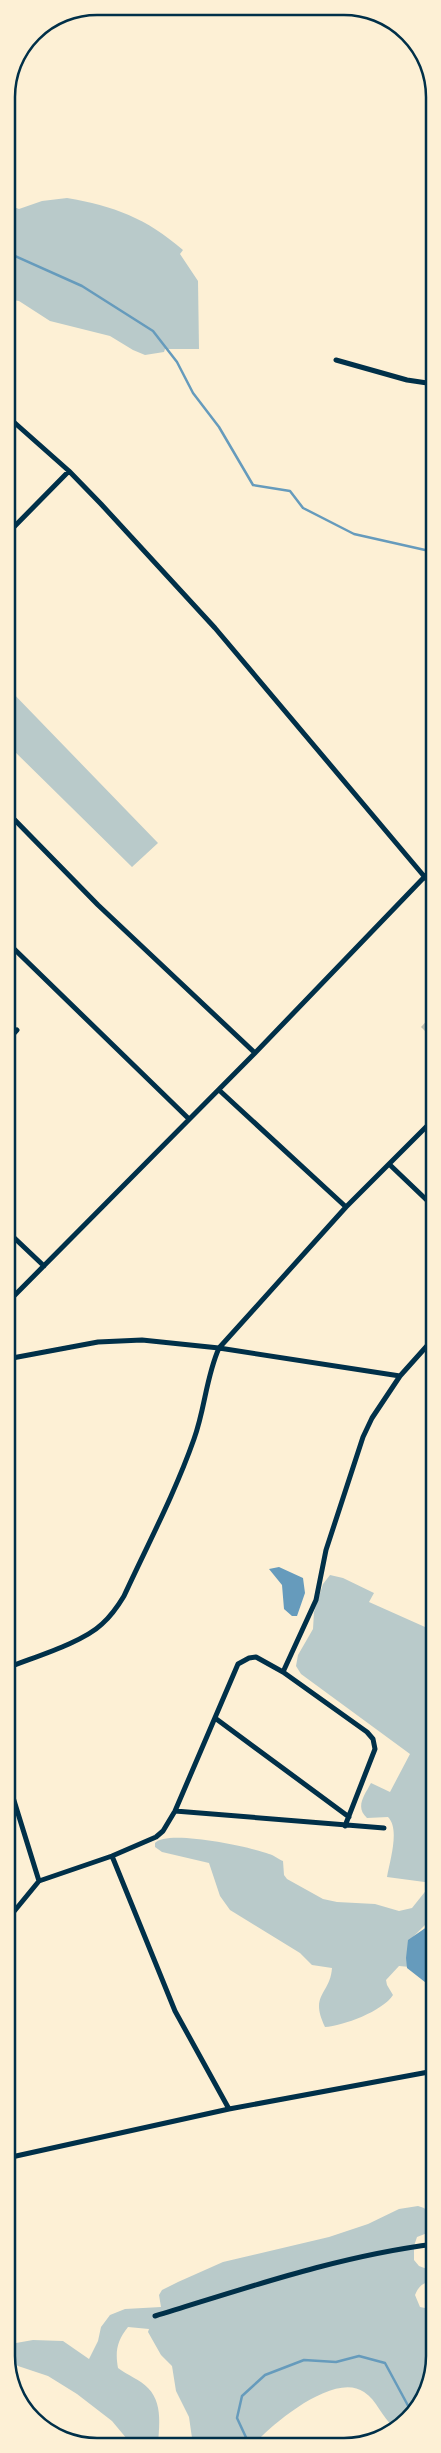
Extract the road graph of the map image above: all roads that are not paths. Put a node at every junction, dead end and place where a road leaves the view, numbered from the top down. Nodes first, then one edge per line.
1 (336, 360) dead end
2 (426, 383) edge
3 (15, 424) edge
4 (69, 472) junction
5 (15, 525) edge
6 (15, 820) edge
7 (424, 876) junction
8 (426, 878) edge
9 (15, 950) edge
10 (255, 1053) junction
11 (219, 1090) junction
12 (189, 1119) junction
13 (426, 1127) edge
14 (389, 1164) junction
15 (426, 1199) edge
16 (346, 1207) junction
17 (15, 1239) edge
18 (44, 1266) junction
19 (15, 1295) edge
20 (426, 1347) edge
21 (219, 1348) junction
22 (15, 1356) edge
23 (400, 1376) junction
24 (15, 1665) edge
25 (283, 1672) junction
26 (214, 1718) junction
27 (15, 1804) edge
28 (174, 1811) junction
29 (349, 1817) junction
30 (345, 1826) junction
31 (384, 1828) dead end
32 (112, 1856) junction
33 (39, 1881) junction
34 (15, 1910) edge
35 (426, 2073) edge
36 (228, 2110) junction
37 (15, 2156) edge
38 (426, 2245) edge
39 (155, 2316) dead end

1 - 2 street
3 - 4 street
4 - 5 street
4 - 7 street
6 - 10 street
7 - 8 street
7 - 10 street
9 - 12 street
10 - 11 street
11 - 12 street
11 - 16 street
12 - 18 street
13 - 14 street
14 - 15 street
14 - 16 street
16 - 21 street
17 - 18 street
18 - 19 street
20 - 23 street
21 - 22 street
21 - 23 street
21 - 24 street
23 - 25 street
25 - 26 street
25 - 29 street
26 - 28 street
26 - 29 street
27 - 33 street
28 - 30 street
28 - 32 street
29 - 30 street
30 - 31 street
32 - 33 street
32 - 36 street
33 - 34 street
35 - 36 street
36 - 37 street
38 - 39 street

